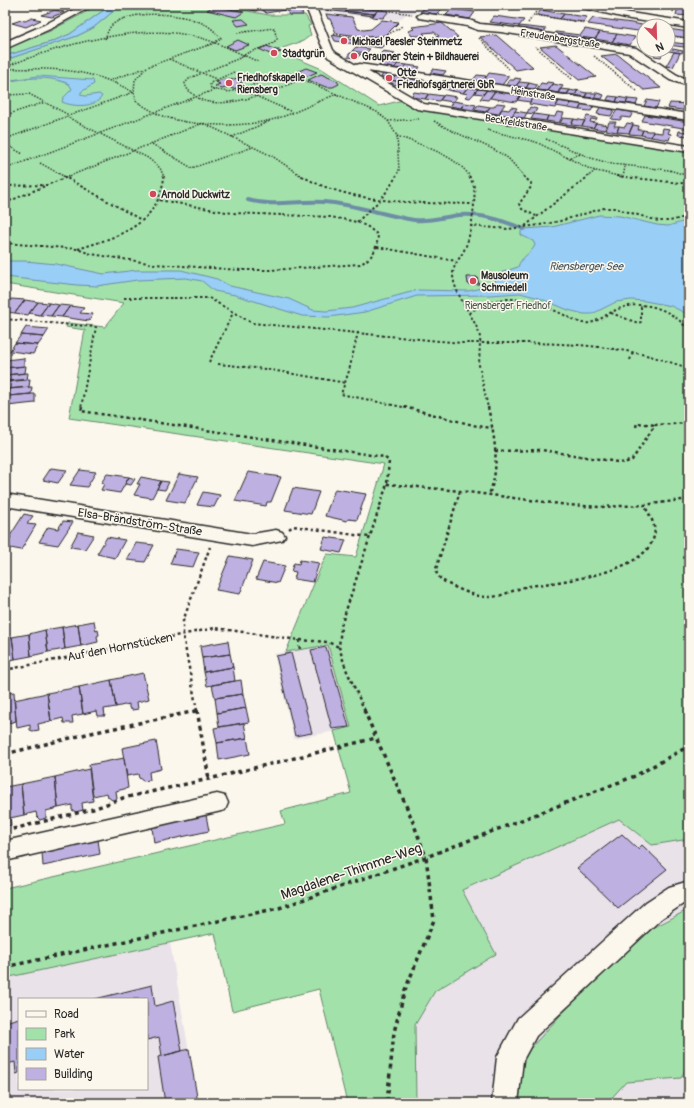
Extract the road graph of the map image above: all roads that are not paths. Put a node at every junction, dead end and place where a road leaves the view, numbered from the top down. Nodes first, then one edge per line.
1 (89, 5) edge
2 (310, 5) edge
3 (582, 5) edge
4 (422, 16) road end
5 (689, 25) edge
6 (5, 46) edge
7 (353, 66) junction
8 (689, 83) edge
9 (689, 117) edge
10 (689, 149) edge
11 (5, 500) edge
12 (276, 536) road end
13 (217, 803) dead end
14 (5, 851) edge
15 (689, 892) edge
16 (505, 1103) edge

1 - 6 street
2 - 7 street, Beckfeldstraße
3 - 5 street
4 - 8 street, Freudenbergstraße
7 - 9 street, Heinstraße
7 - 10 street, Beckfeldstraße
11 - 12 street, Elsa-Brändström-Straße
13 - 14 street
15 - 16 street

